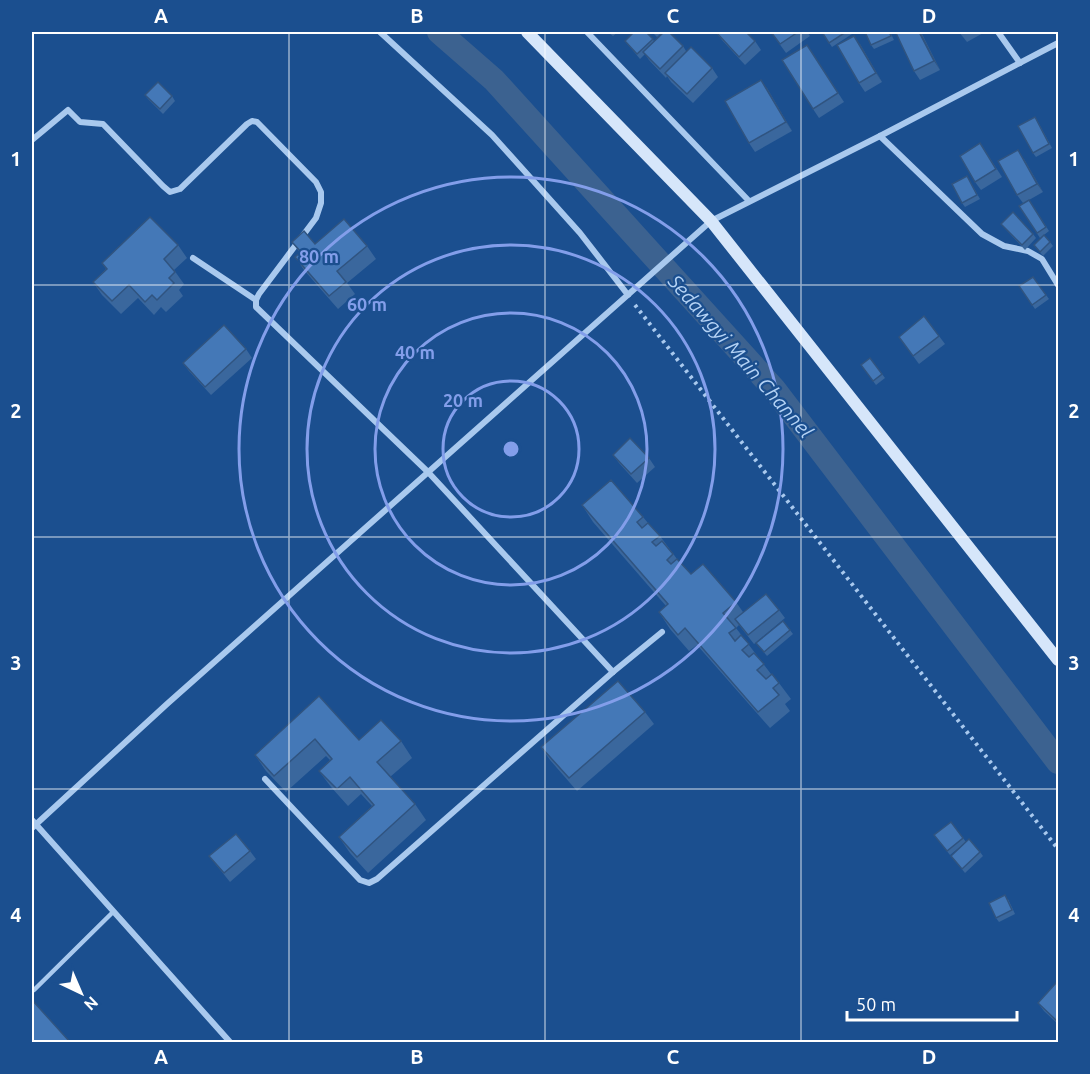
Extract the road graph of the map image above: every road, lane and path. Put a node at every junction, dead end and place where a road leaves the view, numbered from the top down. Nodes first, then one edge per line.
1 (380, 32) edge
2 (526, 32) edge
3 (587, 32) edge
4 (998, 32) edge
5 (1059, 43) edge
6 (1020, 63) junction
7 (880, 136) junction
8 (32, 140) edge
9 (749, 201) junction
10 (711, 221) junction
11 (193, 258) dead end
12 (1059, 285) edge
13 (628, 295) junction
14 (256, 300) junction
15 (428, 472) junction
16 (662, 632) edge
17 (1059, 660) edge
18 (613, 672) junction
19 (265, 779) edge
20 (33, 824) edge
21 (1059, 849) edge
22 (113, 912) junction
23 (34, 990) dead end
24 (230, 1042) edge

1 - 13 street
2 - 10 street
3 - 9 street
4 - 6 street
5 - 6 street
6 - 7 street
7 - 9 street
7 - 12 street
8 - 14 street
9 - 10 street
10 - 13 street
10 - 17 street
11 - 14 street
13 - 15 street
13 - 21 path
14 - 15 street
15 - 18 street
15 - 20 street
16 - 18 street
18 - 19 street
20 - 22 street
22 - 23 lane
22 - 24 street

